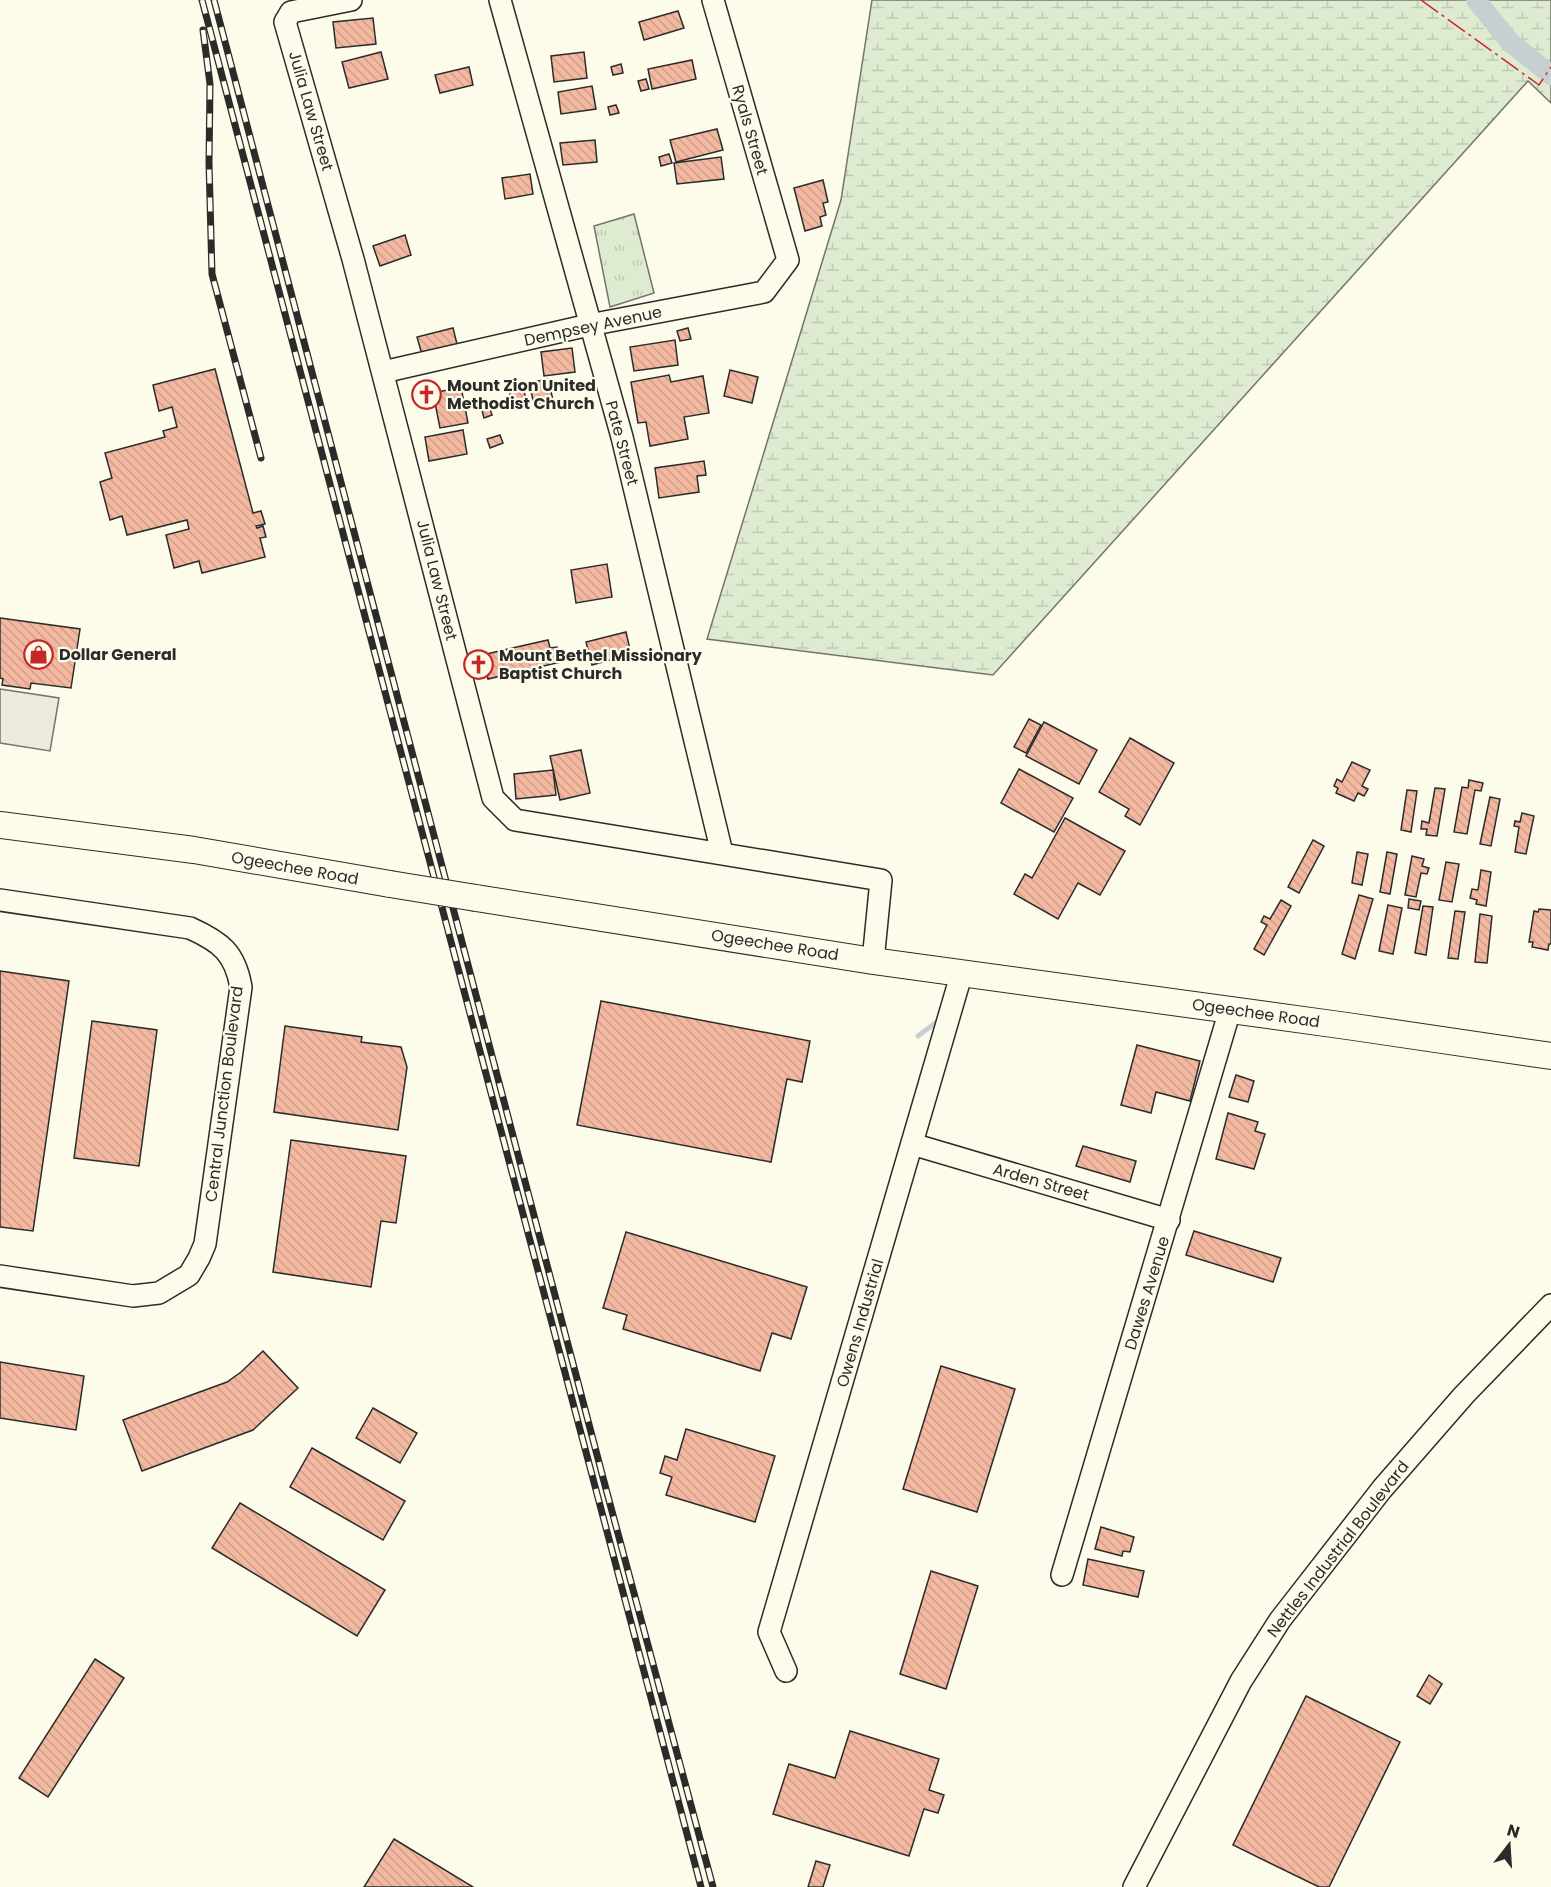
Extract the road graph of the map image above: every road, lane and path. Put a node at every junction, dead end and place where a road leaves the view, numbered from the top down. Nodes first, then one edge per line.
1 (351, 0) edge
2 (500, 0) edge
3 (713, 0) edge
4 (788, 260) joint
5 (589, 325) junction
6 (383, 372) junction
7 (0, 825) edge
8 (722, 853) junction
9 (0, 900) edge
10 (873, 961) junction
11 (962, 972) junction
12 (1230, 1010) junction
13 (1551, 1056) edge
14 (912, 1144) junction
15 (1169, 1220) junction
16 (0, 1276) edge
17 (1551, 1305) edge
18 (1062, 1575) dead end
19 (786, 1671) dead end
20 (1134, 1887) edge

1 - 6 street, Julia Law Street
2 - 5 street, Pate Street
3 - 4 street, Ryals Street
4 - 5 street, Dempsey Avenue
5 - 6 street, Dempsey Avenue
5 - 8 street, Pate Street
6 - 8 street, Julia Law Street
7 - 10 main road, Ogeechee Road, bridge
8 - 10 street, Julia Law Street
9 - 16 street, Central Junction Boulevard
10 - 11 main road, Ogeechee Road
11 - 12 main road, Ogeechee Road
11 - 14 street, Owens Industrial
12 - 13 main road, Ogeechee Road
12 - 15 street, Dawes Avenue
14 - 15 street, Arden Street
14 - 19 street, Owens Industrial
15 - 18 street, Dawes Avenue
17 - 20 street, Nettles Industrial Boulevard

